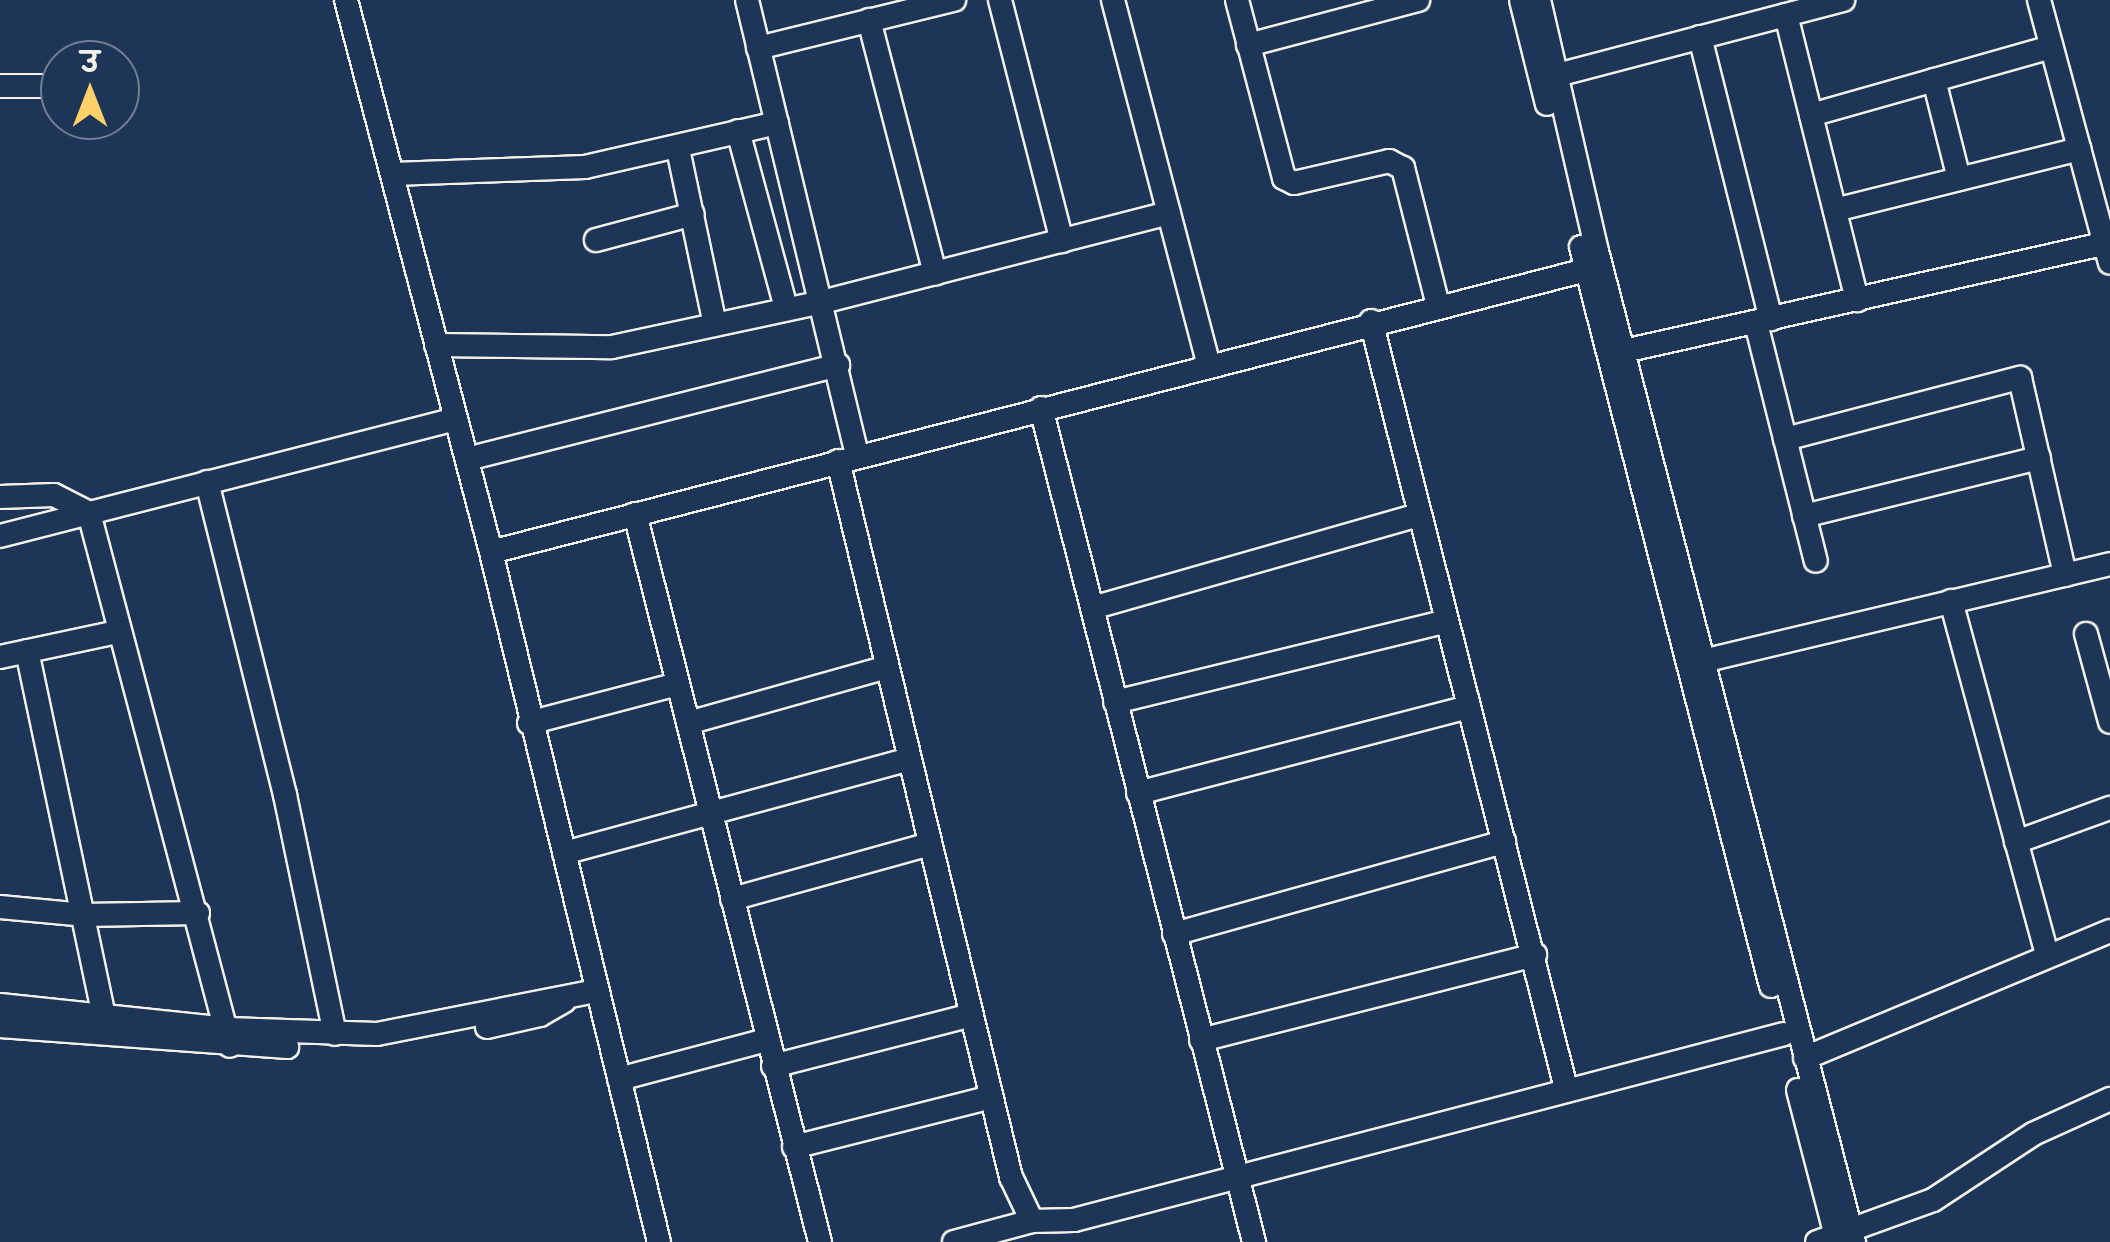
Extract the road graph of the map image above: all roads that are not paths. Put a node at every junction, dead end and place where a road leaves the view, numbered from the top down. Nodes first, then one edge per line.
1 (346, 0) edge
2 (746, 0) edge
3 (954, 0) edge
4 (1000, 0) edge
5 (1114, 0) edge
6 (1237, 0) edge
7 (1418, 0) edge
8 (1521, 0) edge
9 (1539, 0) edge
10 (2040, 0) edge
11 (1831, 2) edge
12 (1786, 15) junction
13 (870, 20) junction
14 (1700, 38) junction
15 (1248, 44) junction
16 (2052, 47) junction
17 (758, 48) junction
18 (1556, 75) junction
19 (1934, 80) junction
20 (0, 86) edge
21 (40, 86) edge
22 (1811, 115) junction
23 (777, 123) junction
24 (738, 131) junction
25 (678, 149) junction
26 (2080, 149) junction
27 (392, 174) junction
28 (1959, 179) junction
29 (1835, 210) junction
30 (1169, 212) junction
31 (693, 214) junction
32 (596, 240) dead end
33 (1062, 241) junction
34 (2108, 250) edge
35 (1586, 270) junction
36 (935, 274) junction
37 (1857, 300) junction
38 (822, 302) junction
39 (1438, 305) junction
40 (786, 308) junction
41 (1370, 321) junction
42 (1764, 321) junction
43 (715, 324) junction
44 (436, 345) junction
45 (1624, 351) junction
46 (1208, 364) junction
47 (838, 365) junction
48 (1041, 408) junction
49 (455, 419) junction
50 (1785, 439) junction
51 (848, 458) junction
52 (2039, 458) junction
53 (467, 460) junction
54 (207, 482) junction
55 (0, 497) edge
56 (89, 513) junction
57 (635, 514) junction
58 (1418, 515) junction
59 (1804, 516) junction
60 (0, 536) edge
61 (491, 552) junction
62 (1816, 561) dead end
63 (2110, 564) edge
64 (2065, 575) junction
65 (1951, 601) junction
66 (1092, 608) junction
67 (1444, 622) junction
68 (118, 632) junction
69 (2086, 634) dead end
70 (26, 651) junction
71 (0, 657) edge
72 (1703, 661) junction
73 (887, 666) junction
74 (678, 684) junction
75 (2106, 693) edge
76 (1116, 702) junction
77 (1468, 707) junction
78 (2110, 722) edge
79 (529, 723) junction
80 (688, 723) junction
81 (909, 759) junction
82 (1138, 793) junction
83 (2110, 808) edge
84 (710, 811) junction
85 (1504, 842) junction
86 (2016, 842) junction
87 (930, 844) junction
88 (564, 854) junction
89 (732, 899) junction
90 (0, 907) edge
91 (198, 912) junction
92 (84, 915) junction
93 (2110, 931) edge
94 (1174, 934) junction
95 (2046, 954) junction
96 (1534, 955) junction
97 (596, 992) junction
98 (566, 998) junction
99 (0, 1005) edge
100 (104, 1015) junction
101 (970, 1015) junction
102 (0, 1026) edge
103 (335, 1034) junction
104 (1784, 1034) junction
105 (229, 1038) junction
106 (767, 1040) junction
107 (1201, 1040) junction
108 (1805, 1058) junction
109 (774, 1066) junction
110 (619, 1079) junction
111 (1566, 1088) junction
112 (991, 1097) junction
113 (2110, 1099) edge
114 (794, 1147) junction
115 (1237, 1180) junction
116 (1032, 1221) junction
117 (1840, 1238) edge
118 (659, 1242) edge
119 (820, 1242) edge
120 (954, 1242) edge
121 (1254, 1242) edge

1 - 27 street
2 - 17 street
3 - 13 street
4 - 33 street
5 - 30 street
6 - 15 street
7 - 15 street
8 - 35 street
9 - 18 street
10 - 16 street
11 - 12 street
12 - 14 street
12 - 22 street
13 - 17 street
13 - 36 street
14 - 18 street
14 - 42 street
15 - 39 street
16 - 19 street
16 - 26 street
17 - 23 street
18 - 45 street
19 - 22 street
19 - 28 street
20 - 21 street
22 - 29 street
23 - 24 street
23 - 38 street
24 - 25 street
24 - 40 street
25 - 27 street
25 - 31 street
26 - 28 street
26 - 34 street
27 - 44 street
28 - 29 street
29 - 37 street
30 - 33 street
30 - 46 street
31 - 32 street
31 - 43 street
33 - 36 street
34 - 37 street
35 - 39 street
35 - 104 street
36 - 38 street
37 - 42 street
38 - 40 street
38 - 47 street
39 - 41 street
40 - 43 street
41 - 46 street
41 - 58 street
42 - 45 street
42 - 50 street
43 - 44 street
44 - 49 street
45 - 72 street
46 - 48 street
47 - 51 street
47 - 53 street
48 - 51 street
48 - 66 street
49 - 53 street
49 - 54 street
50 - 52 street
50 - 59 street
51 - 57 street
51 - 73 street
52 - 59 street
52 - 64 street
53 - 61 street
54 - 56 street
54 - 103 street
55 - 56 street
56 - 60 street
56 - 68 street
57 - 61 street
57 - 74 street
58 - 66 street
58 - 67 street
59 - 62 street
61 - 79 street
63 - 64 street
64 - 65 street
65 - 72 street
65 - 86 street
66 - 76 street
67 - 76 street
67 - 77 street
68 - 70 street
68 - 91 street
69 - 75 street
70 - 71 street
70 - 92 street
72 - 108 street
73 - 80 street
73 - 81 street
74 - 79 street
74 - 80 street
75 - 78 street
76 - 82 street
77 - 82 street
77 - 85 street
79 - 88 street
80 - 84 street
81 - 84 street
81 - 87 street
82 - 94 street
83 - 86 street
84 - 88 street
84 - 89 street
85 - 94 street
85 - 96 street
86 - 95 street
87 - 89 street
87 - 101 street
88 - 97 street
89 - 106 street
90 - 92 street
91 - 92 street
91 - 105 street
92 - 100 street
93 - 95 street
94 - 107 street
95 - 108 street
96 - 107 street
96 - 111 street
97 - 98 street
97 - 110 street
98 - 103 street
98 - 105 street
99 - 100 street
100 - 105 street
101 - 109 street
101 - 112 street
102 - 105 street
103 - 105 street
104 - 111 street
104 - 117 street
106 - 109 street
106 - 110 street
107 - 115 street
108 - 117 street
109 - 114 street
110 - 118 street
111 - 115 street
112 - 114 street
112 - 116 street
113 - 117 street
114 - 119 street
115 - 116 street
115 - 121 street
116 - 120 street

